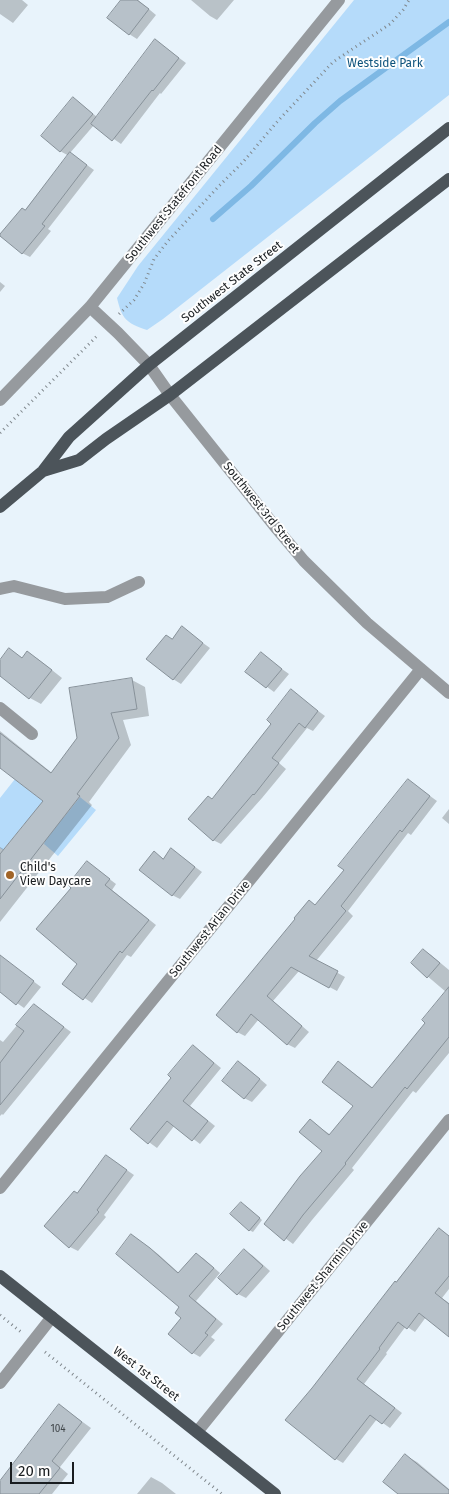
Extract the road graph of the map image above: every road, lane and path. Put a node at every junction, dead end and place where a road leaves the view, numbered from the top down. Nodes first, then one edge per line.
1 (409, 0) edge
2 (332, 3) edge
3 (449, 128) edge
4 (449, 179) edge
5 (90, 307) junction
6 (109, 324) junction
7 (149, 365) junction
8 (170, 395) junction
9 (0, 400) edge
10 (0, 432) edge
11 (43, 471) junction
12 (0, 507) edge
13 (139, 582) dead end
14 (0, 589) edge
15 (421, 670) junction
16 (449, 693) edge
17 (0, 708) edge
18 (32, 734) dead end
19 (449, 1120) edge
20 (0, 1188) edge
21 (0, 1276) edge
22 (0, 1315) edge
23 (52, 1317) junction
24 (33, 1342) junction
25 (0, 1383) edge
26 (197, 1432) junction
27 (222, 1494) edge
28 (275, 1494) edge

1 - 6 path
2 - 5 street, Southwest Statefront Road
3 - 7 main road, Southwest State Street
4 - 8 main road, Southwest State Street
5 - 6 street, Southwest 3rd Street
5 - 9 street, Southwest Statefront Road
6 - 7 street, Southwest 3rd Street
6 - 10 path
7 - 8 street, Southwest 3rd Street
7 - 11 main road, Southwest State Street
8 - 11 main road, Southwest State Street
8 - 15 street, Southwest 3rd Street
11 - 12 main road, Southwest State Street
13 - 14 street
15 - 16 street, Southwest 3rd Street
15 - 20 street, Southwest Arlan Drive
17 - 18 street
19 - 26 street, Southwest Sharmin Drive
21 - 23 main road, West 1st Street
22 - 24 path
23 - 24 street
23 - 26 main road, West 1st Street
24 - 25 street
24 - 27 path
26 - 28 main road, West 1st Street

